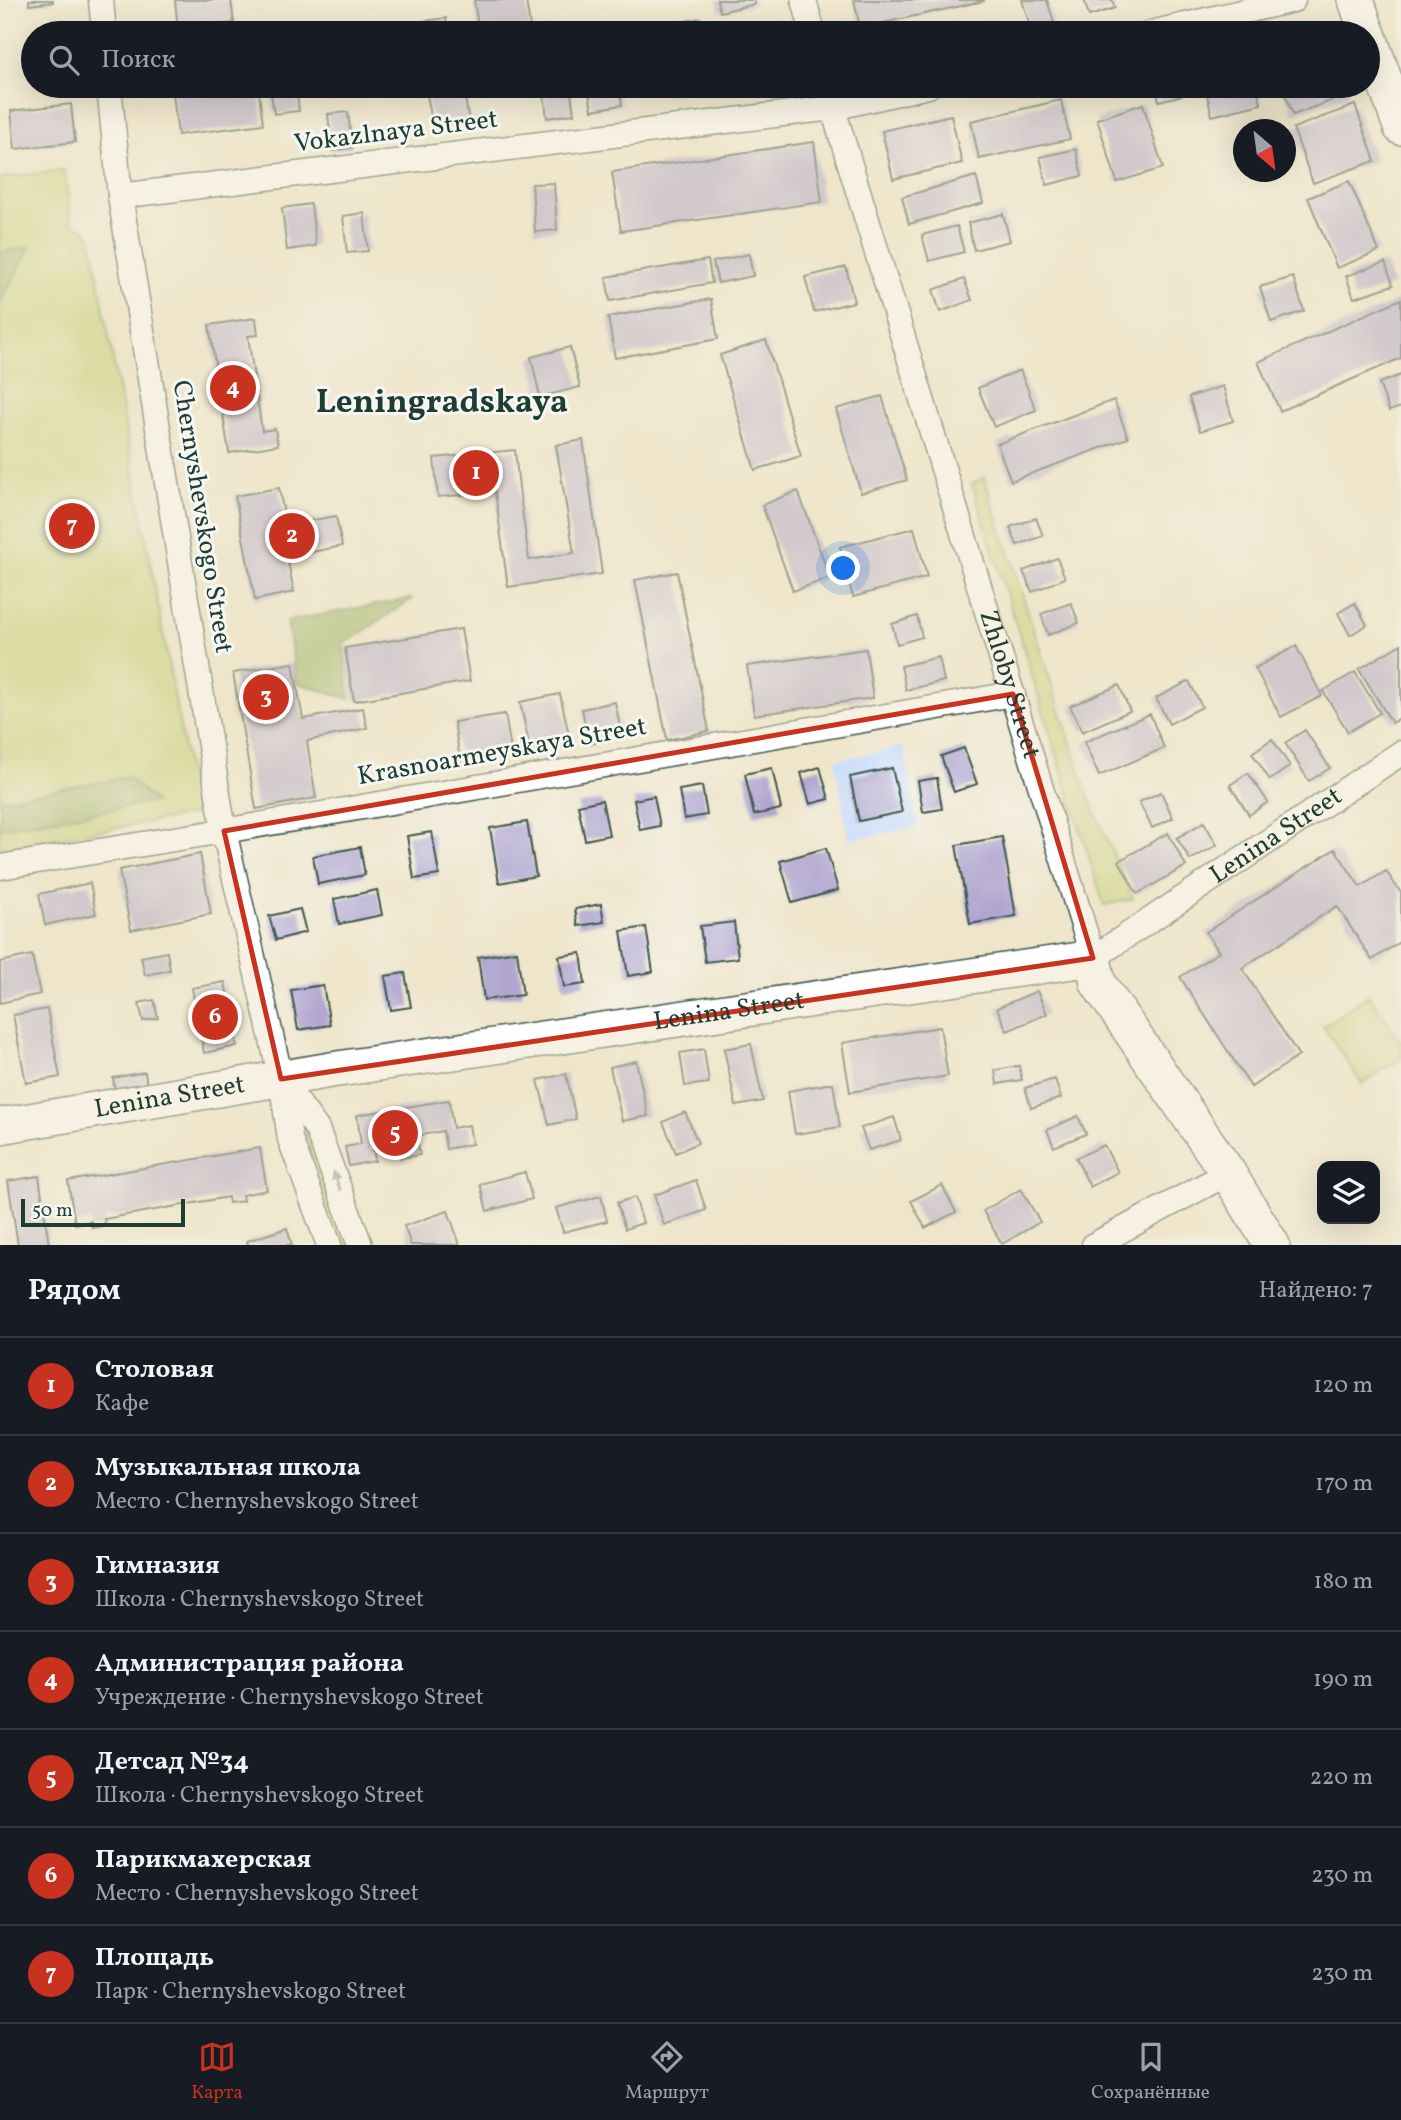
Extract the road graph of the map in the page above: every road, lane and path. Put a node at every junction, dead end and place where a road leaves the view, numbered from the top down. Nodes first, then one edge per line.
1 (101, 0) edge
2 (804, 0) edge
3 (1293, 0) edge
4 (1356, 0) edge
5 (103, 21) edge
6 (810, 21) edge
7 (1203, 21) edge
8 (1363, 21) edge
9 (1380, 68) edge
10 (110, 98) edge
11 (822, 98) edge
12 (829, 98) edge
13 (1401, 127) edge
14 (120, 196) junction
15 (1013, 694) junction
16 (1401, 753) edge
17 (224, 831) junction
18 (0, 867) edge
19 (1093, 958) junction
20 (281, 1079) junction
21 (0, 1126) edge
22 (1228, 1173) junction
23 (329, 1245) edge
24 (360, 1245) edge
25 (1094, 1245) edge
26 (1272, 1245) edge

1 - 5 street
2 - 6 street
3 - 7 street
4 - 8 street
9 - 13 street
10 - 14 street, Chernyshevskogo Street
11 - 14 street, Vokazlnaya Street
12 - 15 street, Zhloby Street
14 - 17 street, Chernyshevskogo Street
15 - 17 street, Krasnoarmeyskaya Street
15 - 19 street, Zhloby Street
16 - 19 street, Lenina Street
17 - 18 street, Krasnoarmeyskaya Street
17 - 20 street, Chernyshevskogo Street
19 - 20 street, Lenina Street
19 - 22 street, Zhloby Street
20 - 21 street, Lenina Street
20 - 23 street, Chernyshevskogo Street
24 -> 20 street, Chernyshevskogo Street
22 - 25 street
22 - 26 street, Zhloby Street

